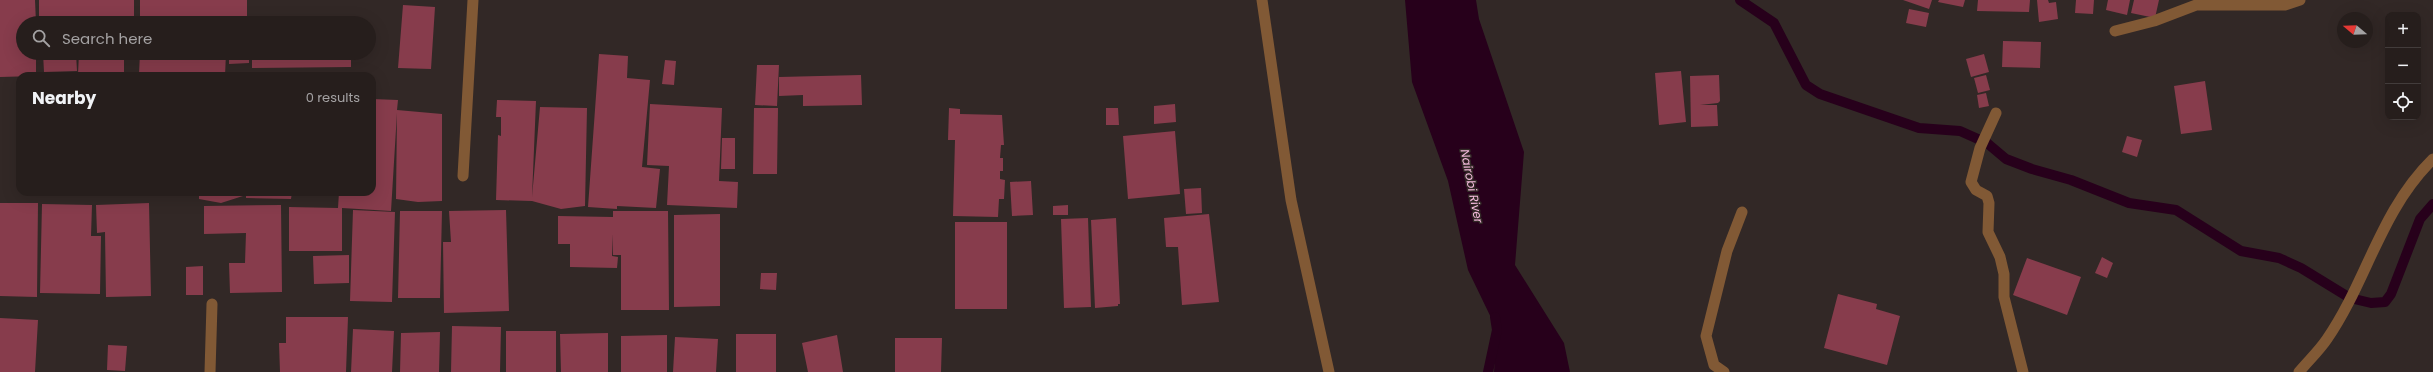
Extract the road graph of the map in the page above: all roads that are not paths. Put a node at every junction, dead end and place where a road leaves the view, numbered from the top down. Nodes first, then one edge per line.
1 (473, 0) edge
2 (1262, 0) edge
3 (2300, 0) edge
4 (2115, 31) dead end
5 (1996, 113) dead end
6 (2433, 159) edge
7 (463, 176) dead end
8 (1742, 212) dead end
9 (212, 304) dead end
10 (210, 372) edge
11 (1330, 372) edge
12 (1724, 372) edge
13 (2023, 372) edge
14 (2299, 372) edge

1 - 7 street
2 - 11 street
3 - 4 street
5 - 13 street
6 - 14 street
8 - 12 street
9 - 10 street

